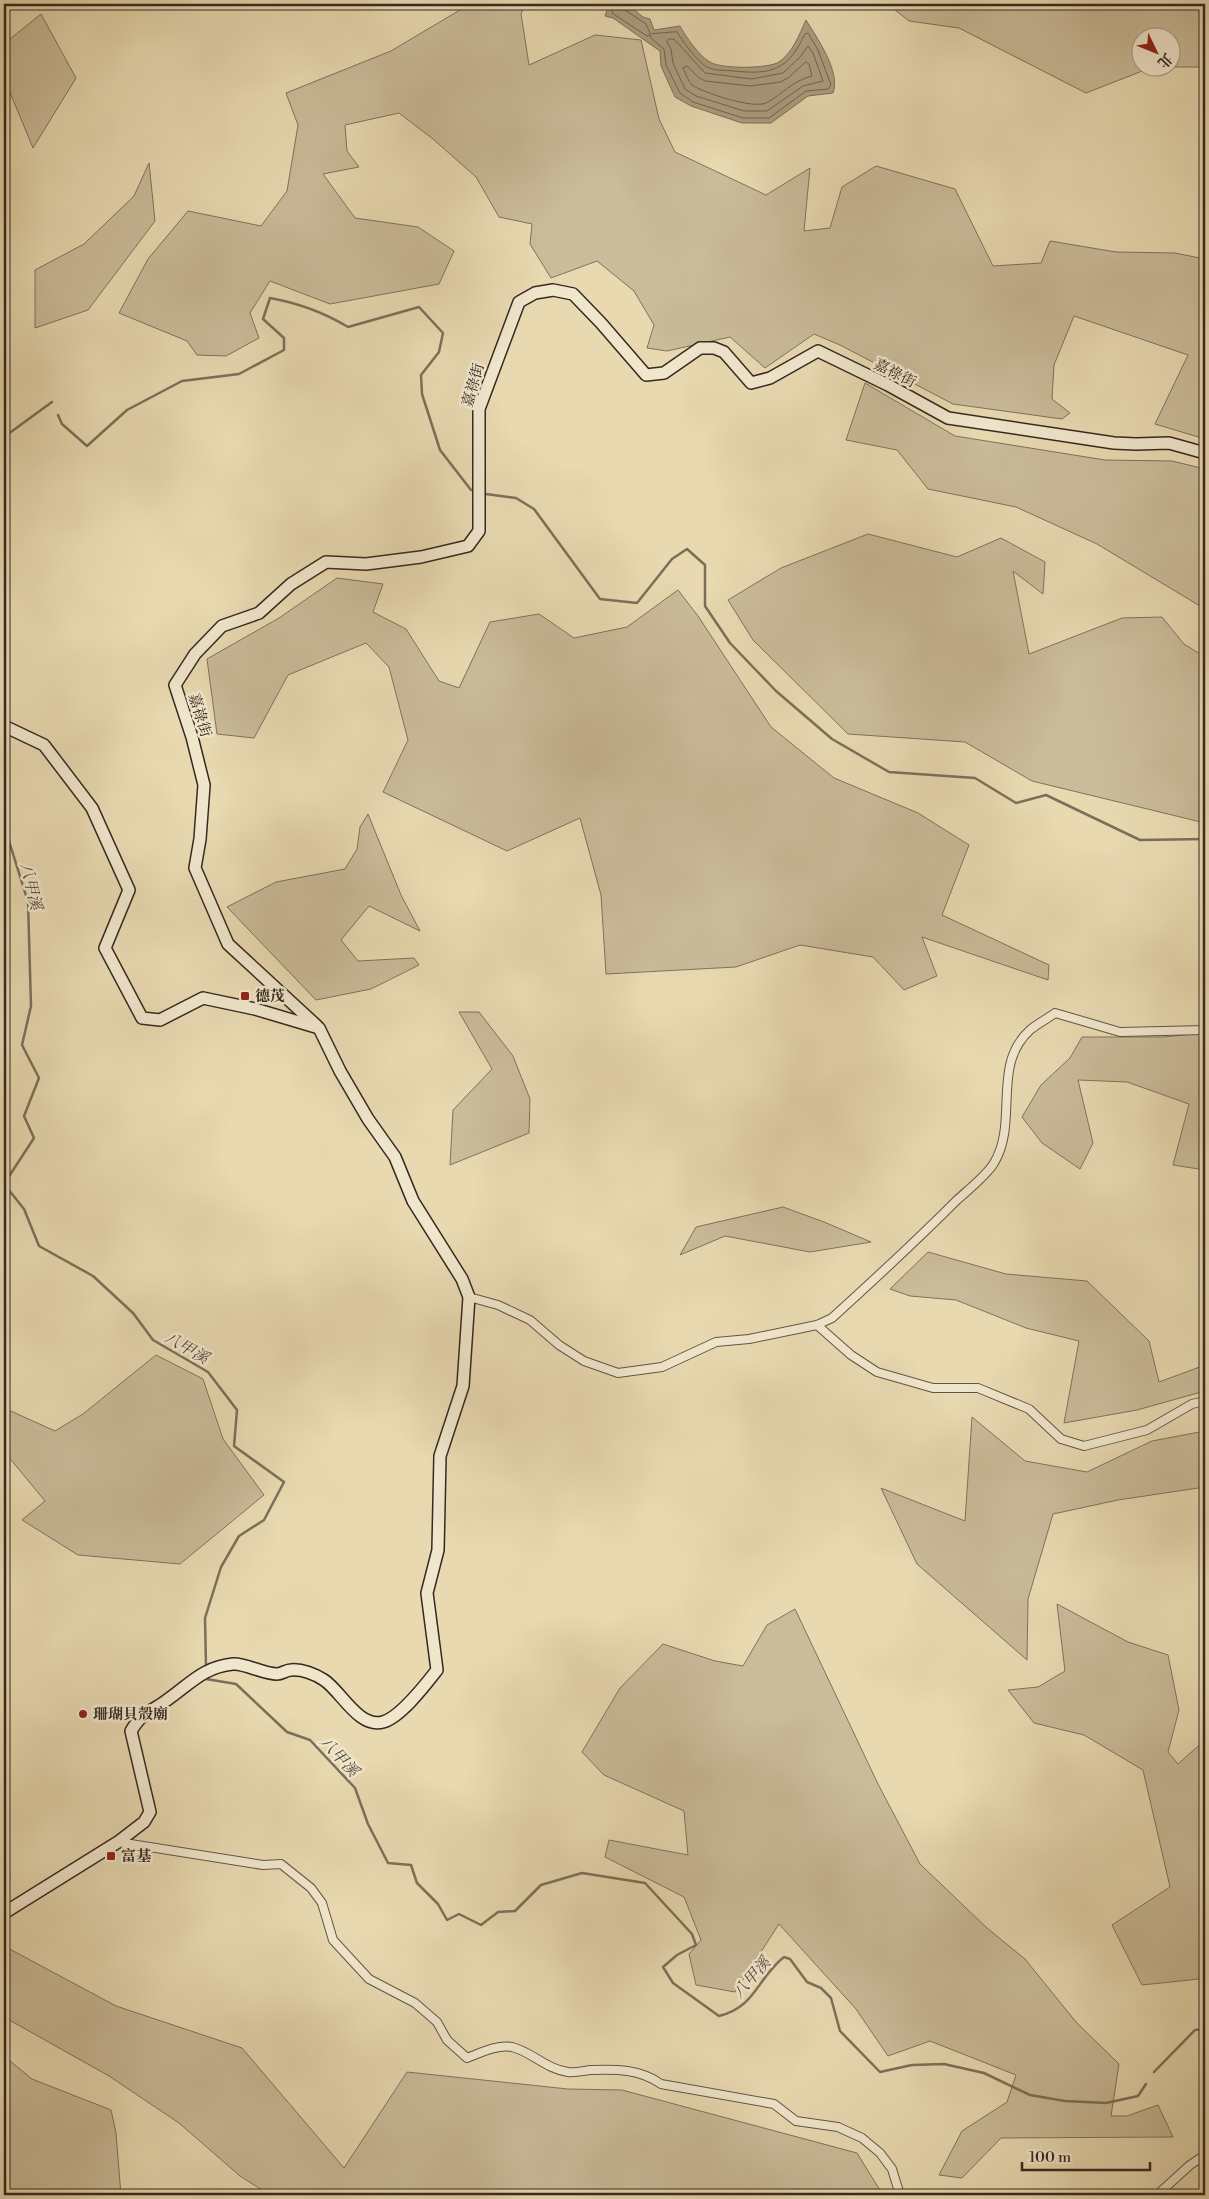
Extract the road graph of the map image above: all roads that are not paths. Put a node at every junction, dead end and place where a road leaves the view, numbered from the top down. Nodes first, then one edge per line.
1 (1205, 453) edge
2 (4, 726) edge
3 (319, 1028) junction
4 (1205, 1030) edge
5 (469, 1297) junction
6 (817, 1325) junction
7 (1205, 1401) edge
8 (118, 1842) junction
9 (4, 1913) edge
10 (1205, 2155) edge
11 (900, 2195) edge
12 (1157, 2195) edge

1 - 3 street, 嘉祿街
2 - 3 street
3 - 5 street
4 - 6 street
5 - 6 street
5 - 8 street
6 - 7 street
8 - 9 street
8 - 11 street
10 - 12 street

